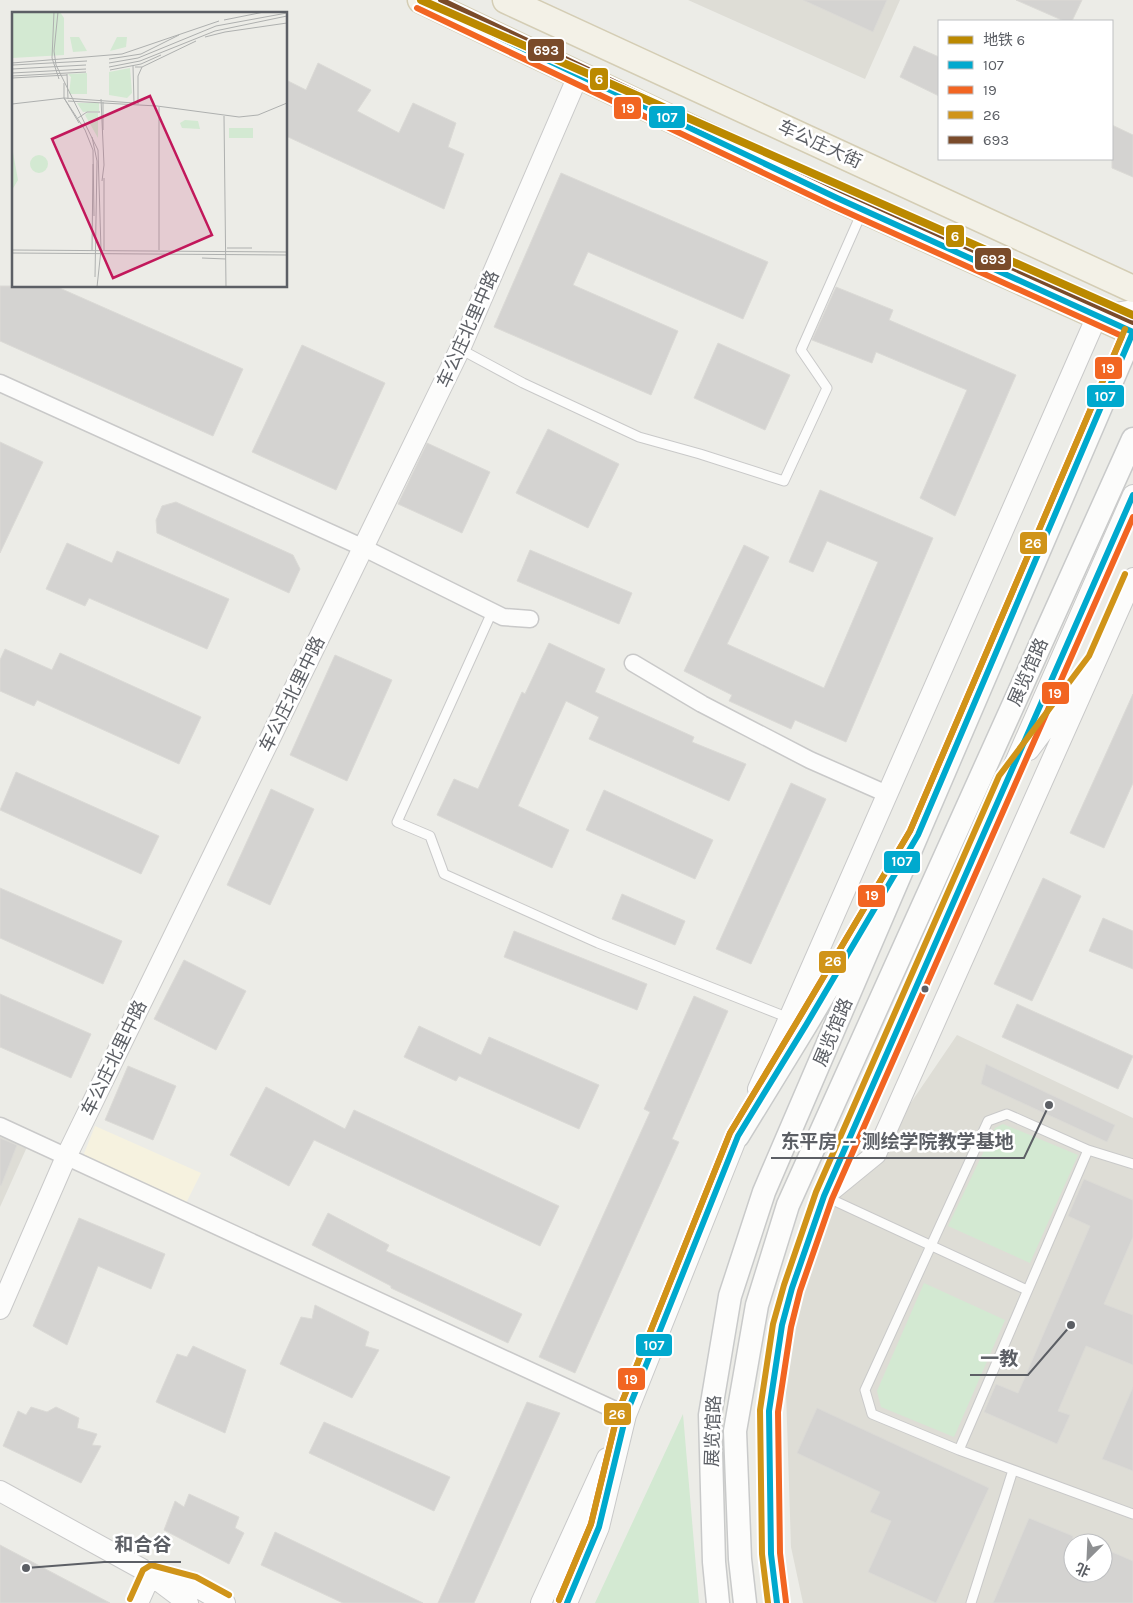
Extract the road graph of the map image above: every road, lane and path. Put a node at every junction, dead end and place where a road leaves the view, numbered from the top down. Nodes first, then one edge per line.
1 (421, 0) edge
2 (506, 0) edge
3 (578, 76) junction
4 (864, 210) junction
5 (1133, 289) edge
6 (1133, 310) edge
7 (1097, 316) junction
8 (1133, 332) edge
9 (460, 348) junction
10 (0, 383) edge
11 (1133, 439) edge
12 (1133, 495) edge
13 (364, 548) junction
14 (1133, 578) edge
15 (492, 612) junction
16 (530, 619) dead end
17 (1097, 660) junction
18 (633, 663) dead end
19 (1007, 780) junction
20 (887, 794) junction
21 (918, 835) junction
22 (789, 1018) junction
23 (0, 1126) edge
24 (738, 1136) junction
25 (1088, 1150) junction
26 (66, 1156) junction
27 (1133, 1164) edge
28 (824, 1196) junction
29 (931, 1246) junction
30 (1027, 1290) junction
31 (0, 1309) edge
32 (626, 1415) junction
33 (958, 1450) junction
34 (1013, 1470) junction
35 (0, 1491) edge
36 (1133, 1514) edge
37 (771, 1554) junction
38 (151, 1574) junction
39 (187, 1598) edge
40 (138, 1603) edge
41 (225, 1603) edge
42 (541, 1603) edge
43 (567, 1603) edge
44 (718, 1603) edge
45 (745, 1603) edge
46 (777, 1603) edge
47 (786, 1603) edge
48 (971, 1603) edge

1 - 3 main road
2 - 5 main road, 车公庄大街
3 - 4 main road
3 - 9 street, 车公庄北里中路
4 - 7 main road
4 - 9 lane
6 - 7 street
7 - 8 main road
7 - 20 street
8 - 21 main road, 展览馆路
9 - 13 street, 车公庄北里中路
10 - 13 street
11 - 45 main road, 展览馆路
12 - 19 street, 展览馆路
13 - 15 street
13 - 26 street, 车公庄北里中路
14 - 17 street
15 - 16 street
15 - 22 lane
17 - 19 street
17 - 28 street
18 - 20 street
19 - 28 street, 展览馆路
20 - 22 street
21 - 24 main road
21 - 44 main road, 展览馆路
22 - 24 street
23 - 26 street
24 - 32 street
25 - 27 lane
25 - 29 lane
25 - 30 lane
26 - 31 street, 车公庄北里中路
26 - 32 street
28 - 29 lane
28 - 37 street, 展览馆路
29 - 30 lane
29 - 33 lane
30 - 33 lane
32 - 42 street
32 - 43 street
33 - 34 lane
34 - 36 lane
34 - 48 lane
35 - 38 street
37 - 46 street, 展览馆路
37 - 47 street
38 - 39 street
38 - 40 street
39 - 41 street

